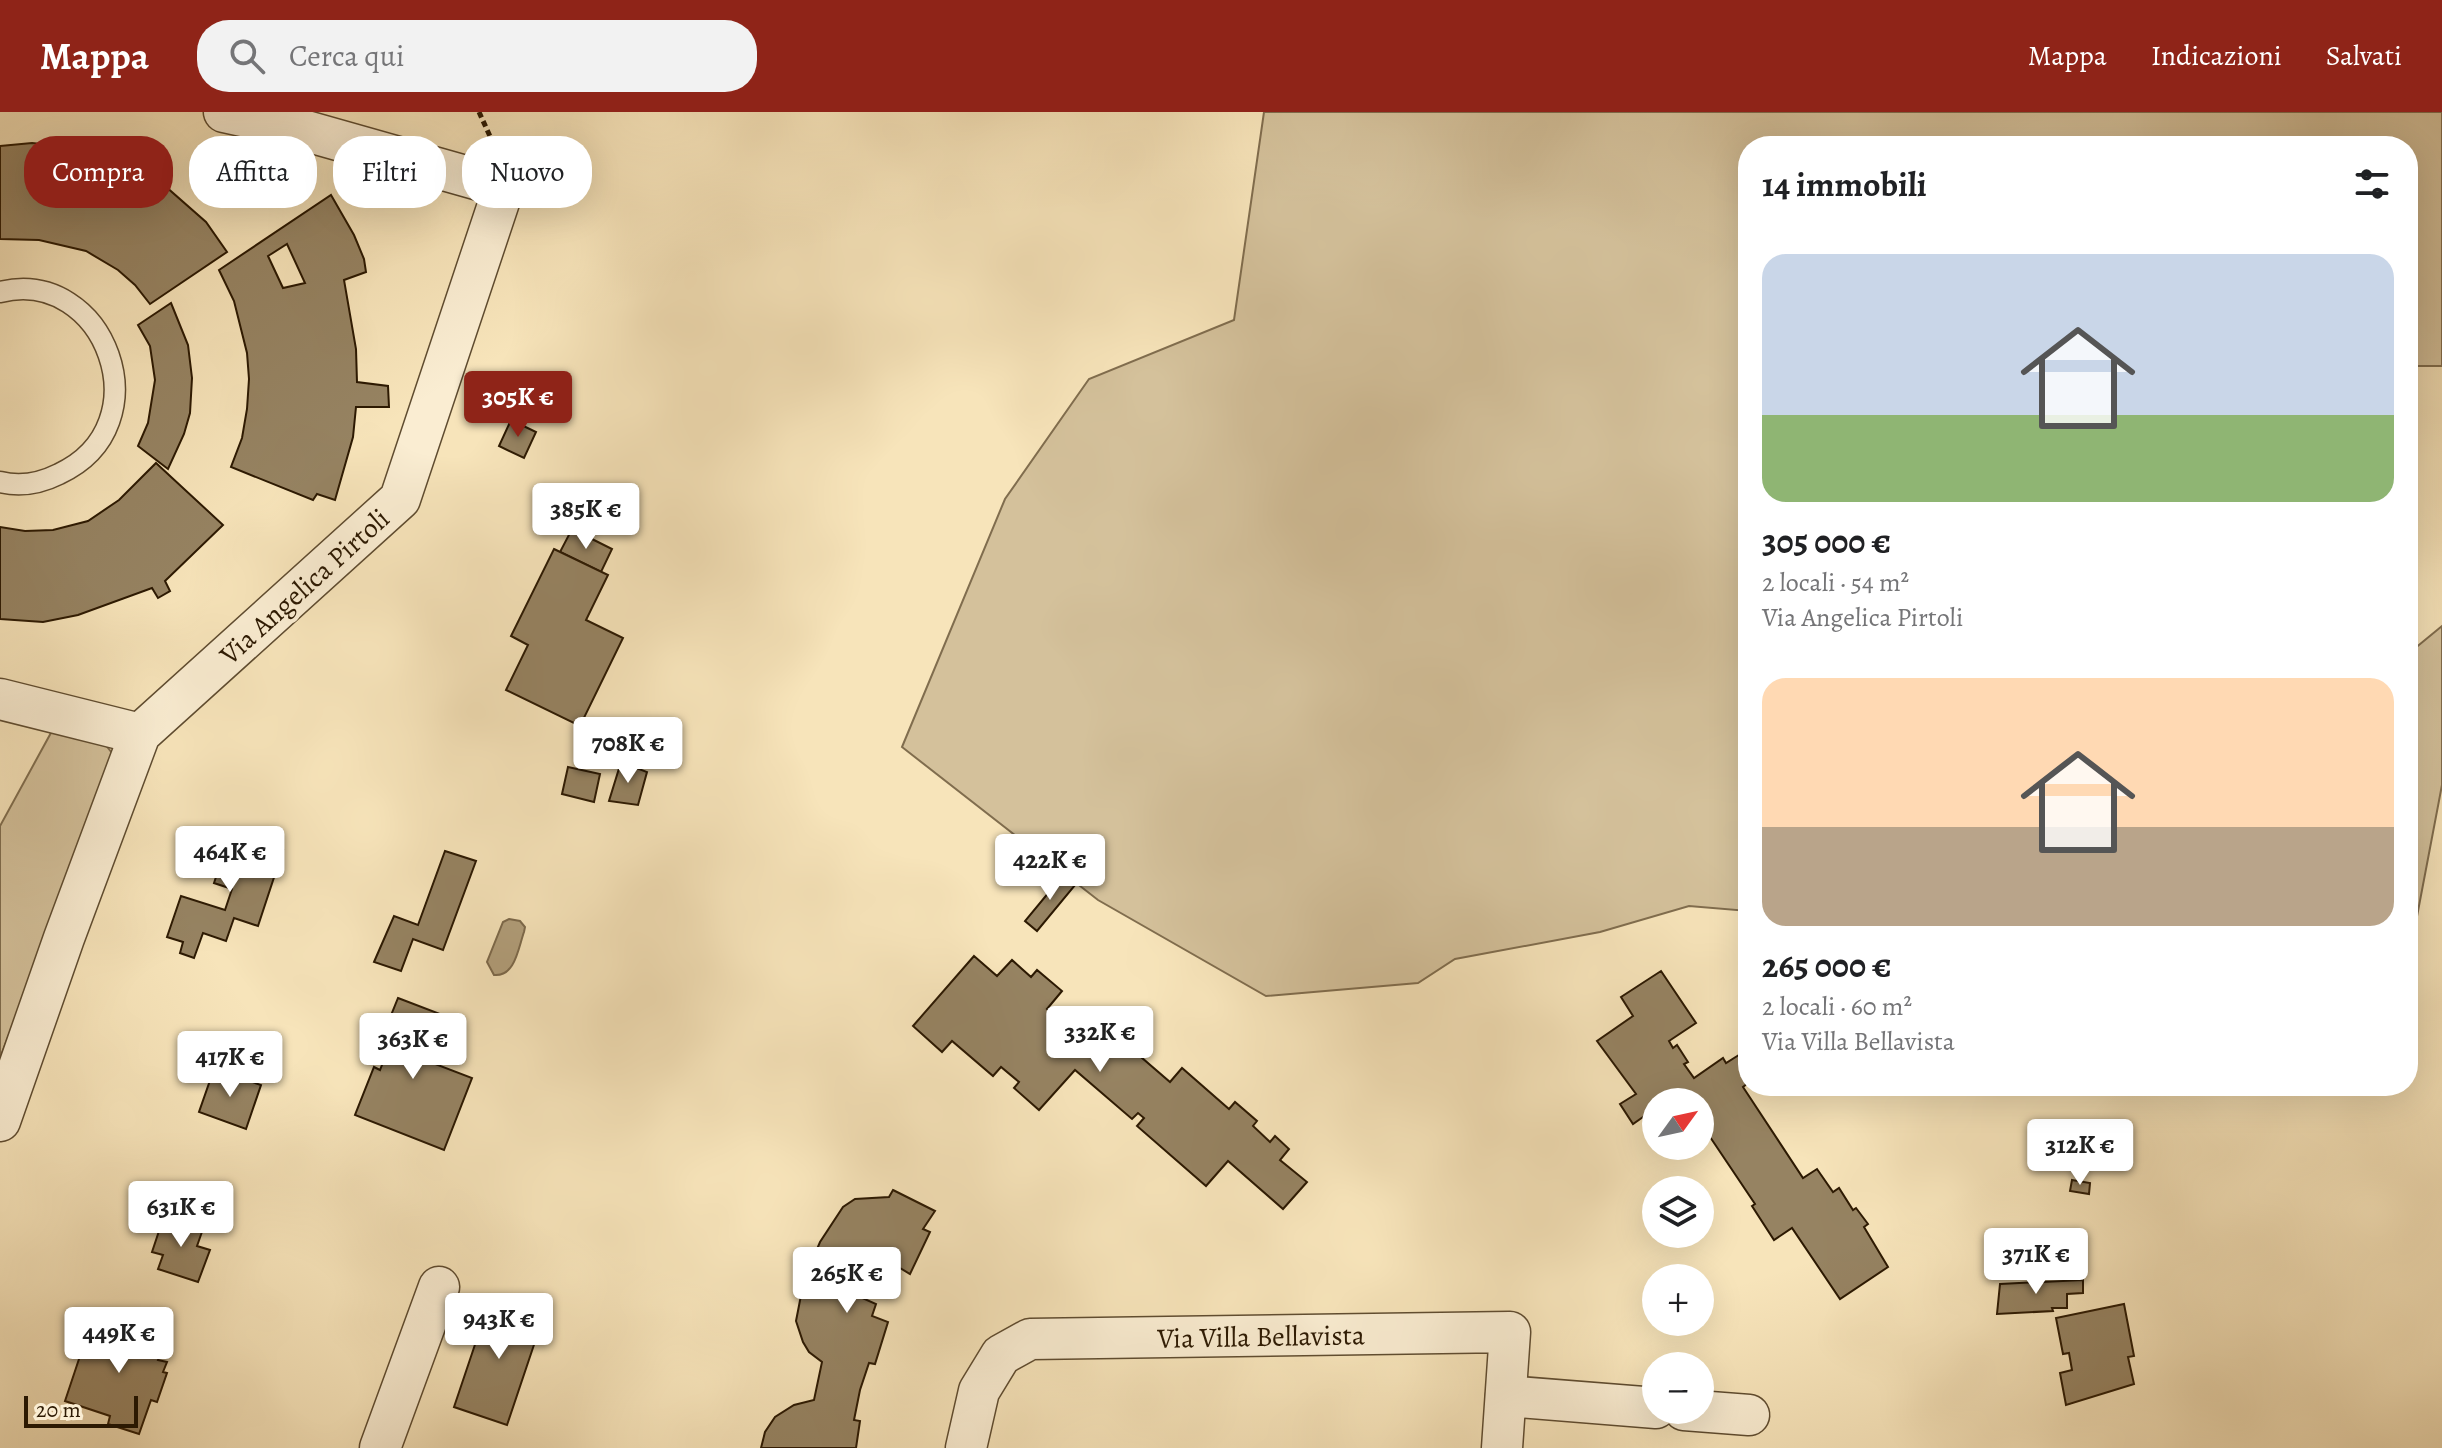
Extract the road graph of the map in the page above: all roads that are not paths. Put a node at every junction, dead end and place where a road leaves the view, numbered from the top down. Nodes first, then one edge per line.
1 (224, 112) edge
2 (0, 292) edge
3 (0, 482) edge
4 (0, 699) edge
5 (140, 734) junction
6 (0, 1121) edge
7 (439, 1287) dead end
8 (1506, 1396) junction
9 (1642, 1407) edge
10 (1714, 1412) edge
11 (1749, 1415) dead end
12 (380, 1448) edge
13 (966, 1448) edge
14 (1502, 1448) edge

1 - 5 street, Via Angelica Pirtoli
2 - 3 lane
4 - 5 street
5 - 6 street
7 - 12 street
8 - 9 street
8 - 13 street, Via Villa Bellavista
8 - 14 street, Via Villa Bellavista
10 - 11 street

